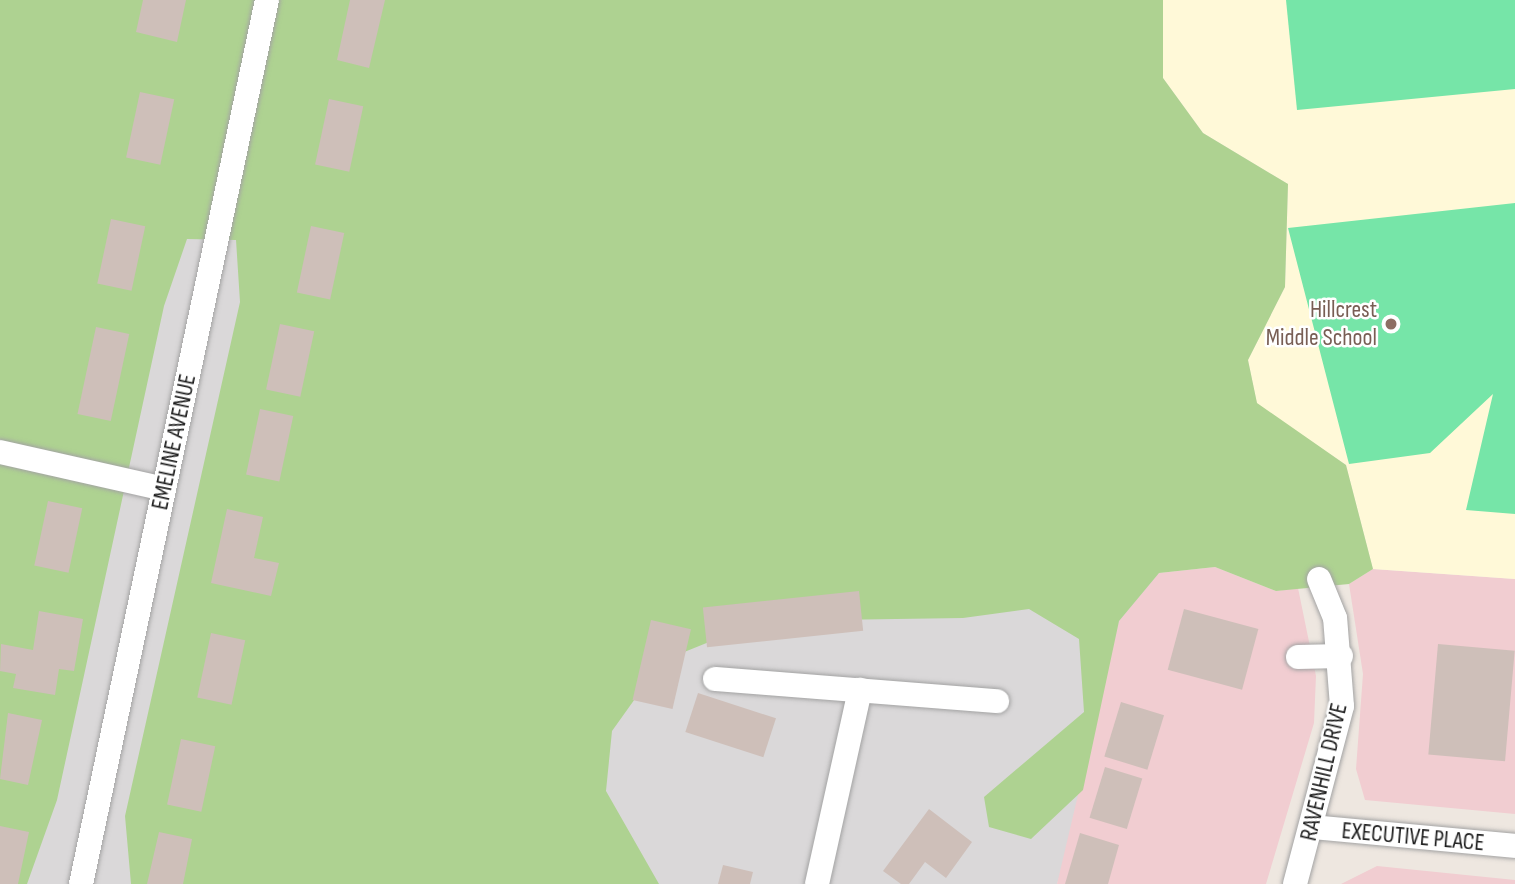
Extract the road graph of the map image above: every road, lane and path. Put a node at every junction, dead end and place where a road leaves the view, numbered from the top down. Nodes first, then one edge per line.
1 (267, 0) edge
2 (0, 452) edge
3 (164, 489) junction
4 (1319, 579) dead end
5 (1341, 656) junction
6 (1298, 657) dead end
7 (715, 679) dead end
8 (860, 690) junction
9 (997, 701) dead end
10 (1312, 827) junction
11 (1515, 846) edge
12 (81, 884) edge
13 (817, 884) edge
14 (1295, 884) edge

1 - 3 street, EMELINE AVENUE
2 - 3 street
3 - 12 street, EMELINE AVENUE
4 - 5 street, RAVENHILL DRIVE
5 - 6 street
5 - 10 street, RAVENHILL DRIVE
7 - 8 street
8 - 9 street
8 - 13 street
10 - 11 street, EXECUTIVE PLACE
10 - 14 street, RAVENHILL DRIVE

